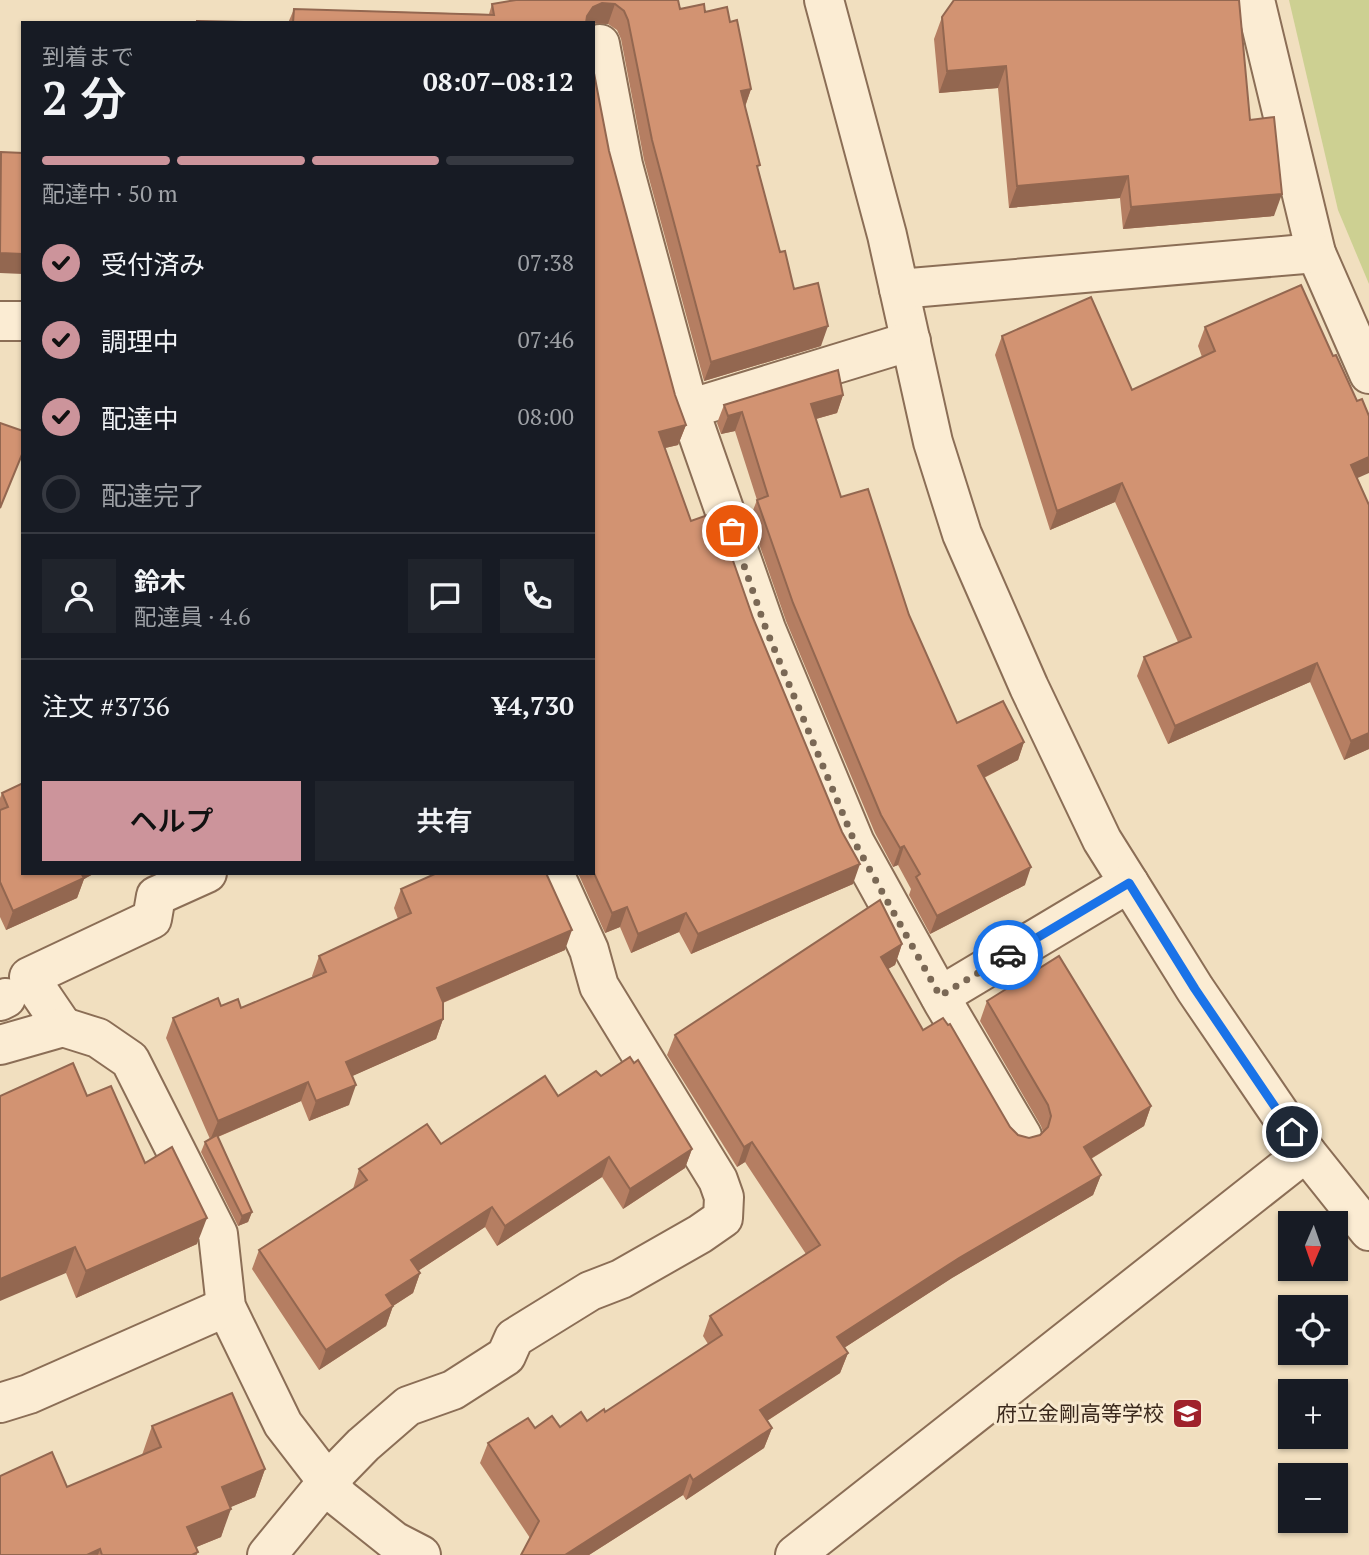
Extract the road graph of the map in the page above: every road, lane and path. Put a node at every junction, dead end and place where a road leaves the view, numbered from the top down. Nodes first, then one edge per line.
1 (824, 0) edge
2 (1255, 0) edge
3 (600, 44) dead end
4 (1315, 253) junction
5 (899, 289) junction
6 (0, 321) edge
7 (21, 321) edge
8 (911, 341) junction
9 (1369, 374) edge
10 (689, 410) junction
11 (203, 875) edge
12 (555, 875) edge
13 (1129, 883) junction
14 (940, 996) junction
15 (63, 1027) junction
16 (0, 1045) edge
17 (1022, 1136) edge
18 (1306, 1152) junction
19 (1369, 1231) edge
20 (226, 1307) junction
21 (0, 1403) edge
22 (327, 1482) junction
23 (267, 1555) edge
24 (421, 1555) edge
25 (795, 1555) edge

1 - 5 street
2 - 4 street
3 - 10 street
4 - 5 street
4 - 9 street
5 - 8 street
6 - 7 street
8 - 10 street
8 - 13 street
10 - 14 street
11 - 15 street
12 - 22 street
13 - 14 street
13 - 18 street
14 - 17 street
15 - 16 street
15 - 20 street
18 - 19 street
18 - 25 street
20 - 21 street
20 - 22 street
22 - 23 street
22 - 24 street

